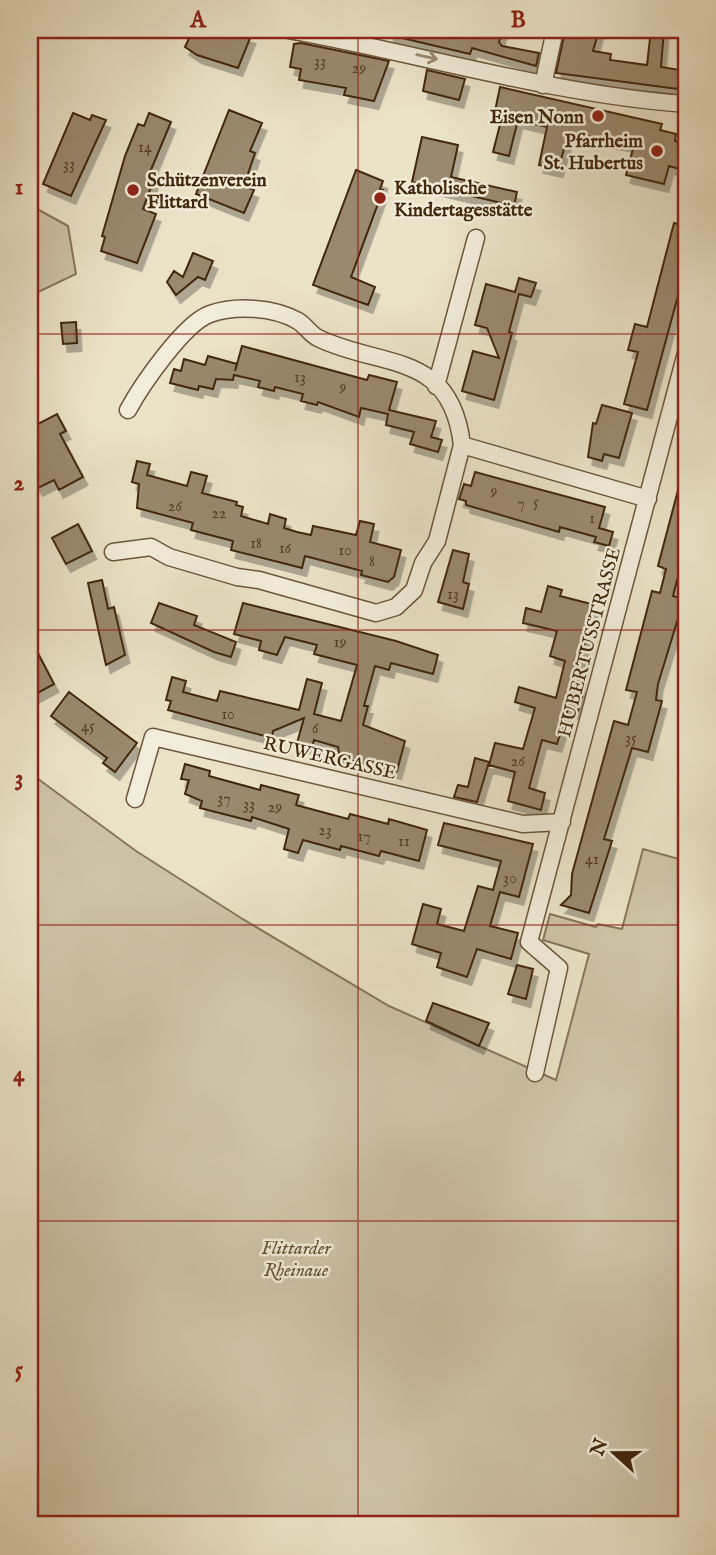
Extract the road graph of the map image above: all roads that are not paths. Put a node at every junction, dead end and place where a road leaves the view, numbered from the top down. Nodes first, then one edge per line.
1 (288, 30) edge
2 (555, 30) edge
3 (543, 85) junction
4 (686, 104) edge
5 (476, 238) dead end
6 (686, 353) edge
7 (436, 386) junction
8 (128, 410) dead end
9 (462, 445) junction
10 (648, 499) junction
11 (113, 552) dead end
12 (135, 799) dead end
13 (562, 822) junction
14 (535, 1073) dead end

1 -> 3 street
2 - 3 street
3 - 4 street
5 - 7 street
6 - 10 street, HUBERTUSSTRASSE
7 - 8 street
7 - 9 street
9 - 10 street
9 - 11 street
10 - 13 street, HUBERTUSSTRASSE
12 - 13 street, RUWERGASSE
13 - 14 street, HUBERTUSSTRASSE

